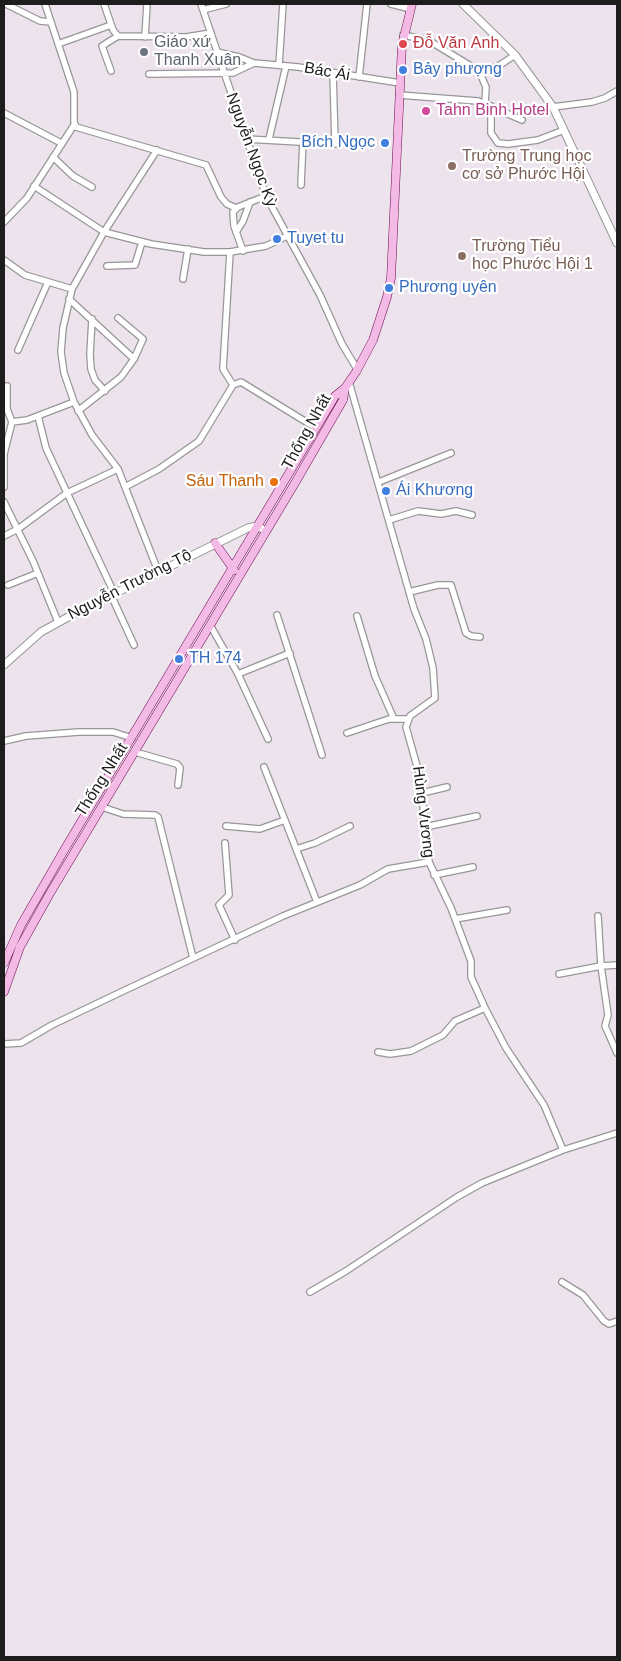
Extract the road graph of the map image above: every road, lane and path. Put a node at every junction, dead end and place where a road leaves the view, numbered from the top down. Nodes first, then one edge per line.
1 (6, 4) edge
2 (45, 4) edge
3 (104, 4) edge
4 (147, 4) edge
5 (226, 4) edge
6 (283, 4) edge
7 (367, 4) edge
8 (391, 4) edge
9 (463, 4) edge
10 (202, 7) edge
11 (412, 7) edge
12 (51, 22) junction
13 (111, 25) junction
14 (211, 33) junction
15 (404, 35) junction
16 (118, 36) junction
17 (145, 37) junction
18 (58, 44) junction
19 (217, 52) junction
20 (515, 55) junction
21 (254, 63) junction
22 (282, 65) junction
23 (111, 71) dead end
24 (479, 71) junction
25 (333, 72) junction
26 (224, 73) junction
27 (149, 74) dead end
28 (359, 77) junction
29 (400, 83) junction
30 (617, 91) edge
31 (400, 95) junction
32 (488, 104) junction
33 (553, 107) junction
34 (4, 113) edge
35 (522, 120) dead end
36 (74, 125) junction
37 (564, 130) junction
38 (246, 139) junction
39 (269, 139) junction
40 (303, 141) junction
41 (62, 143) junction
42 (157, 150) junction
43 (53, 157) junction
44 (301, 185) dead end
45 (34, 186) junction
46 (92, 187) dead end
47 (266, 196) junction
48 (250, 202) junction
49 (236, 208) junction
50 (4, 222) edge
51 (104, 232) junction
52 (236, 232) junction
53 (286, 236) junction
54 (142, 242) junction
55 (617, 243) edge
56 (188, 250) junction
57 (243, 251) junction
58 (230, 252) junction
59 (4, 260) edge
60 (108, 266) dead end
61 (183, 279) dead end
62 (48, 282) junction
63 (72, 289) junction
64 (68, 298) junction
65 (118, 318) dead end
66 (92, 319) junction
67 (18, 350) dead end
68 (134, 359) junction
69 (357, 369) junction
70 (233, 385) junction
71 (347, 385) junction
72 (7, 386) dead end
73 (105, 391) junction
74 (74, 402) junction
75 (78, 411) junction
76 (38, 416) junction
77 (12, 422) junction
78 (316, 428) junction
79 (452, 453) dead end
80 (118, 469) junction
81 (379, 482) junction
82 (4, 487) edge
83 (125, 487) junction
84 (68, 494) junction
85 (4, 502) edge
86 (472, 515) dead end
87 (389, 520) junction
88 (257, 526) junction
89 (18, 530) junction
90 (266, 531) junction
91 (4, 536) edge
92 (215, 543) junction
93 (232, 568) junction
94 (158, 571) junction
95 (38, 573) junction
96 (240, 575) junction
97 (8, 585) dead end
98 (409, 592) junction
99 (112, 594) junction
100 (277, 615) dead end
101 (357, 616) dead end
102 (58, 622) junction
103 (210, 625) junction
104 (480, 637) dead end
105 (134, 645) dead end
106 (290, 653) junction
107 (4, 665) edge
108 (238, 674) junction
109 (143, 719) junction
110 (394, 719) junction
111 (408, 719) junction
112 (151, 725) junction
113 (347, 733) dead end
114 (132, 738) junction
115 (268, 739) dead end
116 (4, 741) edge
117 (135, 752) junction
118 (322, 755) dead end
119 (264, 767) dead end
120 (178, 785) dead end
121 (447, 787) dead end
122 (422, 793) junction
123 (102, 807) junction
124 (477, 816) dead end
125 (285, 820) junction
126 (226, 826) dead end
127 (350, 826) dead end
128 (425, 827) junction
129 (225, 844) dead end
130 (296, 849) junction
131 (429, 862) junction
132 (472, 867) dead end
133 (434, 875) junction
134 (317, 902) junction
135 (507, 910) dead end
136 (598, 916) dead end
137 (455, 919) junction
138 (235, 940) junction
139 (193, 958) junction
140 (4, 963) edge
141 (617, 965) edge
142 (601, 966) junction
143 (559, 974) dead end
144 (4, 992) edge
145 (485, 1008) junction
146 (4, 1044) edge
147 (378, 1052) dead end
148 (617, 1053) edge
149 (617, 1133) edge
150 (563, 1150) junction
151 (562, 1282) dead end
152 (310, 1292) dead end
153 (617, 1321) edge

1 - 12 street
2 - 12 street
3 - 13 street
4 - 17 street
5 - 10 street
6 - 22 street
7 - 28 street
8 - 11 street
9 - 20 street
10 - 14 street, Nguyễn Ngọc Kỳ
11 - 15 main road
12 - 18 street
13 - 16 street
13 - 18 street
14 - 17 street
14 - 19 street, Nguyễn Ngọc Kỳ
15 - 24 street
15 - 29 main road
16 - 17 street
16 - 23 street
18 - 36 street
19 - 21 street, Bác Ái
19 - 26 street, Nguyễn Ngọc Kỳ
20 - 24 street
20 - 33 street
21 - 22 street, Bác Ái
21 - 26 street, Bác Ái
22 - 25 street, Bác Ái
22 - 39 street
24 - 32 street
25 - 28 street, Bác Ái
25 - 40 street
26 - 27 street, Bác Ái
26 - 38 street, Nguyễn Ngọc Kỳ
28 - 29 street, Bác Ái
29 - 31 main road
30 - 33 street
31 - 32 street
31 - 69 main road
32 - 35 street
32 - 37 street
33 - 37 street
34 - 41 street
36 - 41 street
36 - 42 street
37 - 55 street
38 - 39 street
38 - 47 street, Nguyễn Ngọc Kỳ
39 - 40 street
40 - 44 street
41 - 43 street
42 - 49 street
42 - 51 street
43 - 45 street
43 - 46 street
45 - 50 street
45 - 51 street
47 - 48 street
47 - 53 street, Nguyễn Ngọc Kỳ
48 - 49 street
48 - 52 street
49 - 52 street
51 - 54 street
51 - 63 street
52 - 57 street
53 - 57 street
53 - 69 street, Nguyễn Ngọc Kỳ
54 - 56 street
54 - 60 street
56 - 58 street
56 - 61 street
57 - 58 street
58 - 70 street
59 - 62 street
62 - 63 street
62 - 67 street
63 - 64 street
64 - 66 street
64 - 74 street
65 - 68 street
66 - 68 street
66 - 73 street
68 - 73 street
69 - 71 main road
70 - 78 street
70 - 83 street
71 - 78 main road, Thống Nhất
71 - 81 street
71 - 90 main road, Thống Nhất
72 - 77 street
73 - 75 street
74 - 75 street
74 - 76 street
75 - 80 street
76 - 77 street
76 - 84 street
77 - 82 street
78 - 88 main road, Thống Nhất
79 - 81 street
80 - 83 street
80 - 84 street
81 - 87 street
83 - 94 street
84 - 89 street
84 - 99 street
85 - 89 street
86 - 87 street
87 - 98 street
88 - 90 street
88 - 92 street, Nguyễn Trường Tộ
88 - 93 main road, Thống Nhất
89 - 91 street
89 - 95 street
90 - 96 main road, Thống Nhất
92 - 93 main road
92 - 94 street, Nguyễn Trường Tộ
93 - 96 main road
93 - 109 main road, Thống Nhất
94 - 99 street, Nguyễn Trường Tộ
95 - 97 street
95 - 102 street
96 - 103 main road, Thống Nhất
98 - 104 street
98 - 111 street
99 - 102 street, Nguyễn Trường Tộ
99 - 105 street
100 - 106 street
101 - 110 street
102 - 107 street, Nguyễn Trường Tộ
103 - 108 street
103 - 112 main road, Thống Nhất
106 - 108 street
106 - 118 street
108 - 115 street
109 - 112 main road
109 - 114 main road, Thống Nhất
110 - 111 street
110 - 113 street
111 - 122 street, Hùng Vương
112 - 117 main road, Thống Nhất
114 - 116 street
114 - 140 main road, Thống Nhất
117 - 120 street
117 - 123 main road, Thống Nhất
119 - 125 street
121 - 122 street
122 - 128 street, Hùng Vương
123 - 139 street
123 - 144 main road, Thống Nhất
124 - 128 street
125 - 126 street
125 - 130 street
127 - 130 street
128 - 131 street, Hùng Vương
129 - 138 street
130 - 134 street
131 - 133 street, Hùng Vương
131 - 134 street
132 - 133 street
133 - 137 street, Hùng Vương
134 - 138 street
135 - 137 street
136 - 142 street
137 - 145 street, Hùng Vương
138 - 139 street
139 - 146 street
141 - 142 street
142 - 143 street
142 - 148 street
145 - 147 street
145 - 150 street, Hùng Vương
149 - 150 street
150 - 152 street
151 - 153 street

